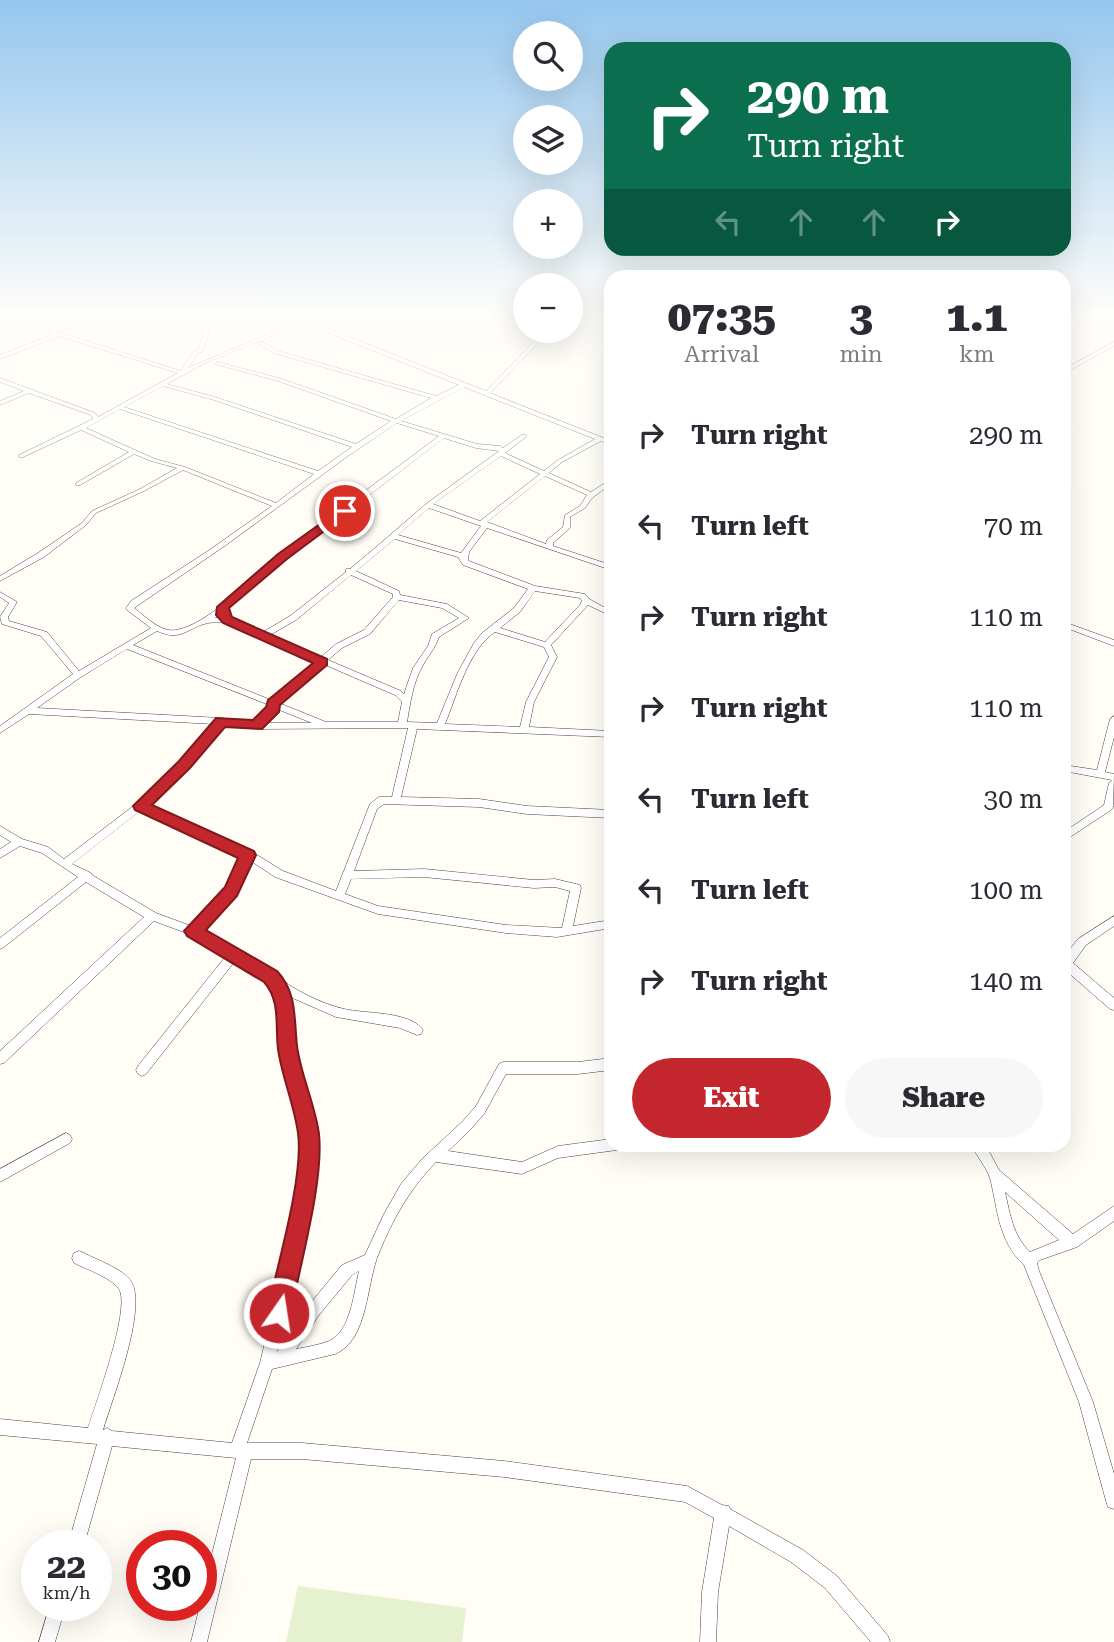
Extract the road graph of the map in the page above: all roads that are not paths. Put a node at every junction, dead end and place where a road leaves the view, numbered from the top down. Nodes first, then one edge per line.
1 (27, 392) edge
2 (30, 392) edge
3 (147, 392) edge
4 (189, 392) edge
5 (313, 392) edge
6 (414, 392) edge
7 (449, 392) edge
8 (480, 392) edge
9 (488, 392) edge
10 (486, 394) junction
11 (436, 398) junction
12 (0, 403) edge
13 (119, 407) junction
14 (96, 419) junction
15 (393, 420) junction
16 (81, 428) junction
17 (443, 436) junction
18 (524, 436) dead end
19 (600, 439) junction
20 (604, 440) edge
21 (355, 446) junction
22 (133, 452) junction
23 (502, 452) junction
24 (21, 456) dead end
25 (183, 468) junction
26 (317, 473) junction
27 (544, 473) junction
28 (78, 484) dead end
29 (604, 486) edge
30 (592, 495) junction
31 (276, 505) junction
32 (428, 505) junction
33 (485, 523) junction
34 (393, 536) junction
35 (549, 547) junction
36 (465, 558) junction
37 (0, 564) edge
38 (604, 566) edge
39 (349, 571) junction
40 (10, 573) junction
41 (0, 579) edge
42 (533, 588) junction
43 (0, 594) edge
44 (397, 597) junction
45 (586, 601) junction
46 (223, 607) junction
47 (604, 610) edge
48 (227, 620) junction
49 (207, 621) junction
50 (156, 628) junction
51 (494, 629) junction
52 (1071, 629) edge
53 (264, 635) junction
54 (1114, 643) edge
55 (547, 645) junction
56 (127, 646) junction
57 (323, 662) junction
58 (78, 675) junction
59 (406, 701) junction
60 (273, 703) junction
61 (29, 711) junction
62 (1114, 719) edge
63 (221, 721) junction
64 (408, 725) junction
65 (256, 726) junction
66 (330, 726) junction
67 (440, 726) junction
68 (524, 729) junction
69 (0, 730) edge
70 (604, 734) edge
71 (1071, 769) edge
72 (1100, 775) junction
73 (1114, 780) edge
74 (396, 799) junction
75 (141, 806) junction
76 (604, 814) edge
77 (0, 830) edge
78 (1071, 832) edge
79 (19, 842) junction
80 (0, 854) edge
81 (248, 855) junction
82 (64, 864) junction
83 (348, 875) junction
84 (87, 876) junction
85 (340, 894) junction
86 (152, 916) junction
87 (1114, 920) edge
88 (604, 925) edge
89 (193, 931) junction
90 (565, 932) junction
91 (0, 944) edge
92 (233, 955) junction
93 (1071, 956) edge
94 (1071, 968) edge
95 (280, 986) junction
96 (1114, 1005) edge
97 (417, 1030) dead end
98 (0, 1059) edge
99 (604, 1065) edge
100 (142, 1070) dead end
101 (66, 1139) dead end
102 (604, 1146) edge
103 (982, 1152) edge
104 (437, 1156) junction
105 (996, 1174) junction
106 (0, 1176) edge
107 (1114, 1213) edge
108 (1072, 1242) junction
109 (79, 1258) dead end
110 (370, 1259) junction
111 (1030, 1261) junction
112 (274, 1361) junction
113 (0, 1427) edge
114 (101, 1436) junction
115 (241, 1451) junction
116 (1114, 1501) edge
117 (723, 1512) junction
118 (79, 1530) edge
119 (53, 1621) edge
120 (47, 1642) edge
121 (199, 1642) edge
122 (708, 1642) edge
123 (882, 1642) edge

1 - 12 street
2 - 14 street
3 - 13 street
4 - 21 street
5 - 15 street
6 - 11 street
7 - 11 street
8 - 10 street
9 - 10 street
10 - 19 street
11 - 15 street
13 - 14 street
13 - 26 street
14 - 16 street
15 - 17 street
15 - 21 street
16 - 22 street
16 - 24 street
17 - 23 street
17 - 46 street
18 - 23 street
19 - 20 street
19 - 27 street
21 - 26 street
22 - 25 street
22 - 28 street
23 - 27 street
23 - 32 street
25 - 31 street
25 - 40 street
26 - 31 street
27 - 30 street
27 - 33 street
29 - 30 street
30 - 35 street
31 - 50 street
32 - 33 street
32 - 34 street
33 - 35 street
33 - 36 street
34 - 36 street
34 - 39 street
35 - 38 street
36 - 42 street
37 - 40 street
39 - 44 street
39 - 53 street
40 - 41 street
42 - 45 street
42 - 51 street
43 - 58 street
44 - 57 street
44 - 59 street
45 - 47 street
45 - 55 street
46 - 48 street
46 - 49 street
48 - 49 street
48 - 53 street
49 - 50 street
50 - 56 street
51 - 55 street
51 - 67 street
52 - 54 street
53 - 57 street
55 - 68 street
56 - 58 street
56 - 60 street
57 - 59 street
57 - 60 street
58 - 61 street
59 - 64 street
60 - 65 street
60 - 66 street
61 - 63 street
61 - 69 street
62 - 72 street
63 - 65 street
63 - 75 street
64 - 66 street
64 - 67 street
64 - 74 street
65 - 66 street
67 - 68 street
68 - 70 street
71 - 72 street
72 - 73 street
73 - 78 street
74 - 76 street
74 - 83 street
75 - 81 street
75 - 82 street
77 - 79 street
79 - 80 street
79 - 82 street
81 - 85 street
81 - 89 street
82 - 84 street
83 - 85 street
83 - 90 street
84 - 86 street
84 - 91 street
85 - 90 street
86 - 89 street
86 - 98 street
87 - 93 street
88 - 90 street
89 - 92 street
92 - 95 street
92 - 100 street
94 - 96 street
95 - 97 street
95 - 112 street
99 - 104 street
101 - 106 street
102 - 104 street
103 - 105 street
104 - 110 street
105 - 108 street
105 - 111 street
107 - 108 street
108 - 111 street
109 - 114 street
110 - 112 street
110 - 112 street
111 - 116 street
112 - 115 street
113 - 114 street
114 - 115 street
114 - 118 street
115 - 117 street
115 - 121 street
117 - 122 street
117 - 123 street
119 - 120 street

